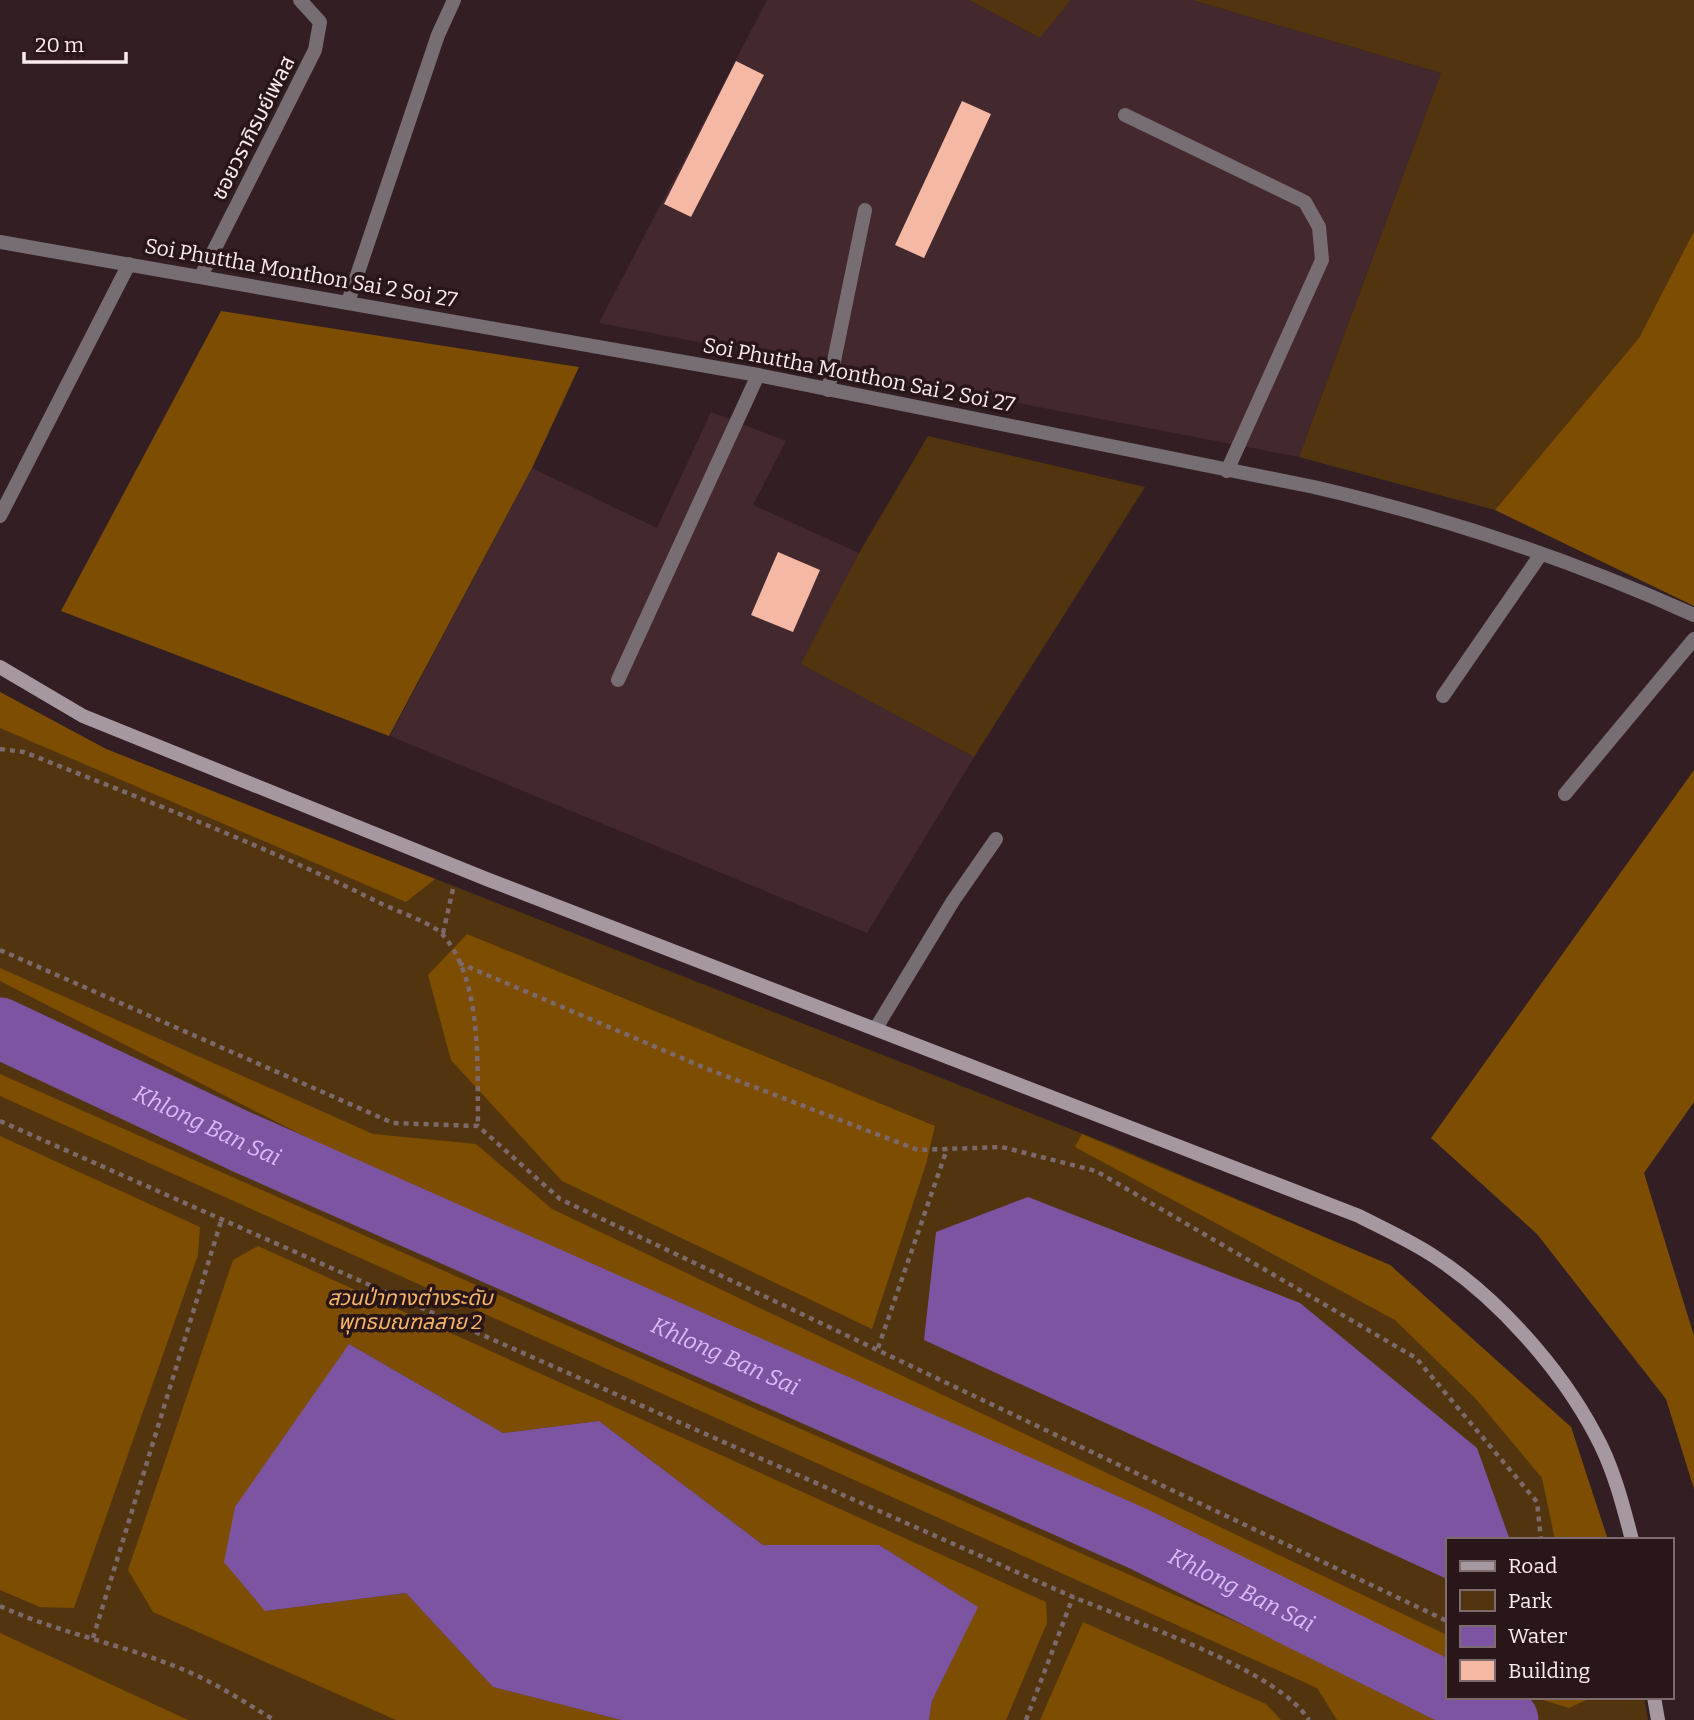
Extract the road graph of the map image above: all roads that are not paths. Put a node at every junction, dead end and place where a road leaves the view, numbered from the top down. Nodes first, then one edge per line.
1 (300, 0) edge
2 (454, 0) edge
3 (1125, 115) dead end
4 (864, 210) dead end
5 (0, 242) edge
6 (129, 264) junction
7 (201, 276) junction
8 (348, 302) junction
9 (758, 375) junction
10 (828, 390) junction
11 (1227, 471) junction
12 (0, 516) edge
13 (1541, 554) junction
14 (1694, 615) edge
15 (1694, 639) edge
16 (0, 667) edge
17 (618, 680) dead end
18 (1443, 696) dead end
19 (1565, 794) dead end
20 (996, 839) dead end
21 (876, 1028) junction
22 (1631, 1538) edge
23 (1654, 1699) edge
24 (1658, 1720) edge

1 - 7 street, ซอยวราภิรมย์เพลส
2 - 8 street
3 - 11 street
4 - 10 street
5 - 6 street, Soi Phuttha Monthon Sai 2 Soi 27
6 - 7 street, Soi Phuttha Monthon Sai 2 Soi 27
6 - 12 street
7 - 8 street, Soi Phuttha Monthon Sai 2 Soi 27
8 - 9 street, Soi Phuttha Monthon Sai 2 Soi 27
9 - 10 street, Soi Phuttha Monthon Sai 2 Soi 27
9 - 17 street
10 - 11 street, Soi Phuttha Monthon Sai 2 Soi 27
11 - 13 street, Soi Phuttha Monthon Sai 2 Soi 27
13 - 14 street, Soi Phuttha Monthon Sai 2 Soi 27
13 - 18 street
15 - 19 street
16 - 21 main road
20 - 21 street
21 - 22 main road
23 - 24 main road

